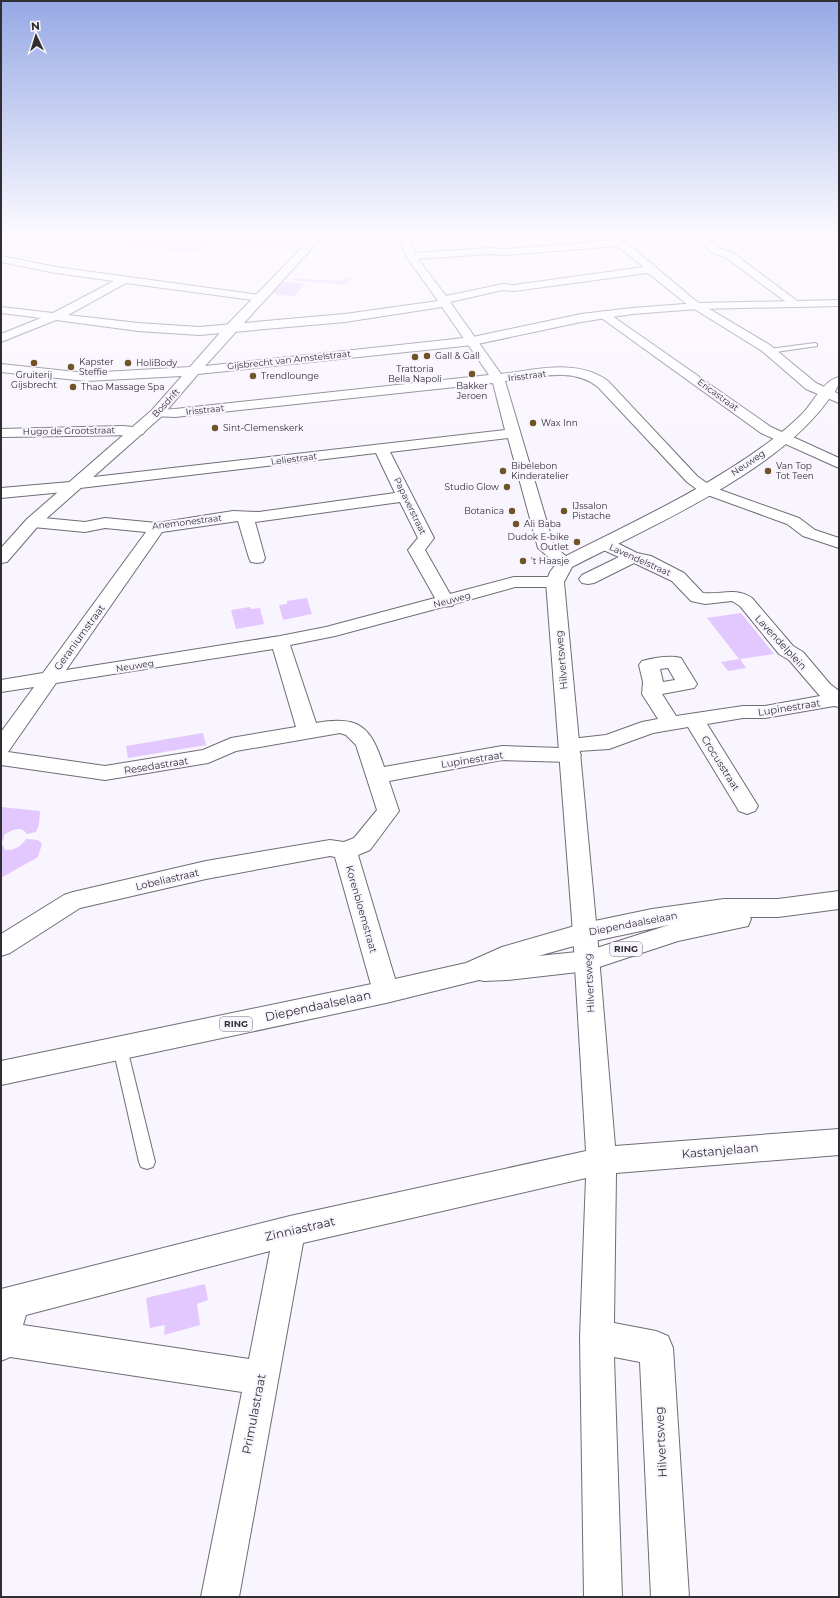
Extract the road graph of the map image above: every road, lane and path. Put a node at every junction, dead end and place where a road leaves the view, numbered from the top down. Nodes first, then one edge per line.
1 (1, 310) edge
2 (72, 310) edge
3 (248, 310) edge
4 (398, 310) edge
5 (450, 310) edge
6 (661, 310) edge
7 (704, 310) edge
8 (604, 315) junction
9 (55, 318) junction
10 (230, 329) junction
11 (1, 338) edge
12 (473, 341) junction
13 (816, 344) dead end
14 (769, 351) junction
15 (1, 368) edge
16 (195, 370) junction
17 (498, 379) junction
18 (839, 381) edge
19 (833, 396) edge
20 (157, 413) junction
21 (138, 432) junction
22 (1, 433) edge
23 (513, 433) junction
24 (782, 439) junction
25 (381, 449) junction
26 (839, 464) edge
27 (75, 485) junction
28 (707, 490) junction
29 (1, 493) edge
30 (406, 496) junction
31 (245, 516) junction
32 (33, 522) junction
33 (157, 528) junction
34 (839, 543) edge
35 (605, 544) junction
36 (632, 557) junction
37 (1, 558) edge
38 (257, 558) dead end
39 (566, 563) junction
40 (588, 579) dead end
41 (555, 582) junction
42 (693, 593) joint
43 (446, 602) junction
44 (280, 642) junction
45 (48, 679) junction
46 (1, 686) edge
47 (653, 690) junction
48 (835, 694) edge
49 (694, 720) junction
50 (671, 724) junction
51 (308, 731) junction
52 (1, 747) edge
53 (569, 750) junction
54 (1, 758) edge
55 (376, 776) junction
56 (746, 806) dead end
57 (345, 851) junction
58 (839, 900) edge
59 (778, 908) junction
60 (585, 933) junction
61 (1, 946) edge
62 (587, 961) junction
63 (471, 972) junction
64 (386, 992) junction
65 (120, 1048) junction
66 (1, 1073) edge
67 (839, 1142) edge
68 (601, 1161) junction
69 (147, 1162) dead end
70 (290, 1231) junction
71 (7, 1303) edge
72 (597, 1337) junction
73 (2, 1341) edge
74 (261, 1378) junction
75 (220, 1597) edge
76 (603, 1597) edge
77 (670, 1597) edge

1 - 9 street
2 - 9 street
3 - 10 street, Bosdrift
4 - 10 street
5 - 12 street
6 - 8 street, Gijsbrecht van Amstelstraat
7 - 14 street
8 - 12 street, Gijsbrecht van Amstelstraat
8 - 24 street, Ericastraat
9 - 10 street
9 - 11 street
10 - 16 street, Bosdrift
12 - 16 street, Gijsbrecht van Amstelstraat
12 - 17 street
13 - 14 lane
14 - 19 street
15 - 16 street, Gijsbrecht van Amstelstraat
16 - 20 street, Bosdrift
17 - 20 street, Irisstraat
17 - 23 street
17 - 28 street, Irisstraat
18 - 19 street, Neuweg
19 - 24 street, Neuweg
20 - 21 street, Bosdrift
21 - 22 street, Hugo de Grootstraat
21 - 27 street, Bosdrift
23 - 25 street, Leliestraat
23 - 39 street
24 - 26 street, Ericastraat
24 - 28 street, Neuweg
25 - 27 street, Leliestraat
25 - 30 street, Papaverstraat
27 - 29 street, Leliestraat
27 - 32 street, Bosdrift
28 - 34 street, Irisstraat
28 - 35 street, Neuweg
30 - 31 street, Anemonestraat
30 - 43 street, Papaverstraat
31 - 33 street, Anemonestraat
31 - 38 street
32 - 33 street, Anemonestraat
32 - 37 street, Bosdrift
33 - 45 street, Geraniumstraat
35 - 36 street, Lavendelstraat
35 - 39 street, Neuweg
36 - 40 street
36 - 42 street, Lavendelstraat
39 - 41 street
41 - 43 street, Neuweg
41 - 53 street, Hilvertsweg
42 - 48 street, Lavendelplein
43 - 44 street, Neuweg
44 - 45 street, Neuweg
44 - 51 street
45 - 46 street, Neuweg
45 - 52 street, Geraniumstraat
47 - 47 street
47 - 50 street
48 - 49 street, Lupinestraat
49 - 50 street, Lupinestraat
49 - 56 street, Crocusstraat
50 - 53 street, Lupinestraat
51 - 54 street, Resedastraat
51 - 55 street, Korenbloemstraat
53 - 55 street, Lupinestraat
53 - 60 street, Hilvertsweg
55 - 57 street, Korenbloemstraat
57 - 61 street, Lobeliastraat
57 - 64 street, Korenbloemstraat
58 - 59 street, Diependaalselaan / RING
59 - 60 street, Diependaalselaan / RING
59 - 62 street, Diependaalselaan / RING
60 - 62 street, Hilvertsweg
60 - 63 street, Diependaalselaan / RING
62 - 63 street, Diependaalselaan / RING
62 - 68 street, Hilvertsweg
63 - 64 street, Diependaalselaan / RING
64 - 65 street, Diependaalselaan / RING
65 - 66 street, Diependaalselaan / RING
65 - 69 lane
67 - 68 street, Kastanjelaan
68 - 70 street, Zinniastraat
68 - 72 street, Hilvertsweg
70 - 71 street, Zinniastraat
70 - 74 street, Primulastraat
71 - 73 street
72 - 76 street, Hilvertsweg
72 - 77 street, Hilvertsweg
73 - 74 street
74 - 75 street, Primulastraat

